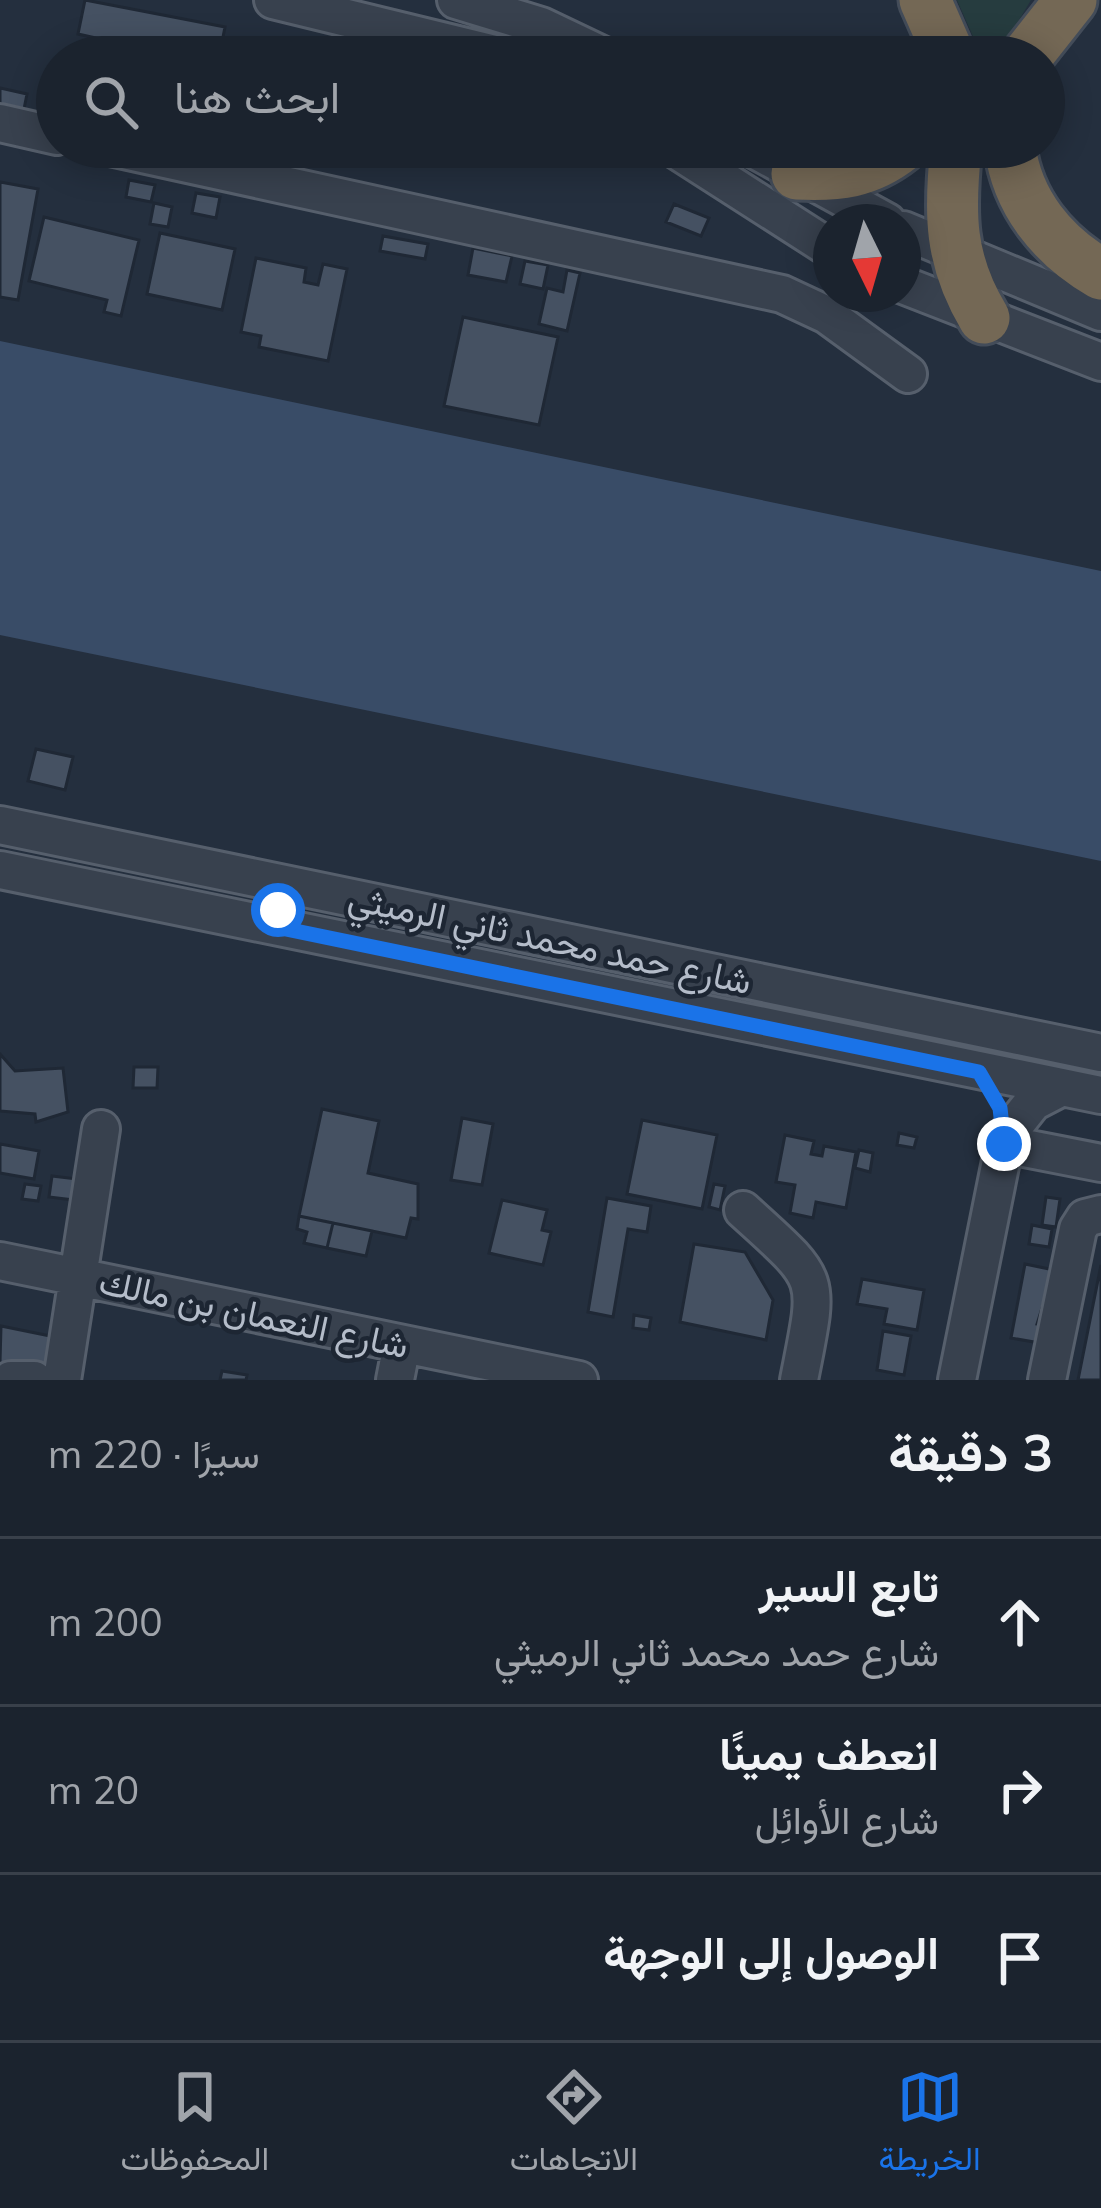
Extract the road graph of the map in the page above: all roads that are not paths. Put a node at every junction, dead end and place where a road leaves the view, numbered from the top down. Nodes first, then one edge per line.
1 (273, 0) edge
2 (455, 0) edge
3 (925, 0) edge
4 (1071, 0) edge
5 (421, 36) edge
6 (562, 36) edge
7 (940, 36) edge
8 (1043, 36) edge
9 (0, 123) edge
10 (36, 131) edge
11 (206, 168) edge
12 (704, 168) edge
13 (787, 168) edge
14 (867, 168) edge
15 (954, 168) edge
16 (1015, 168) edge
17 (797, 174) junction
18 (853, 204) edge
19 (813, 238) edge
20 (921, 239) edge
21 (954, 255) junction
22 (1101, 274) edge
23 (921, 292) edge
24 (1101, 312) edge
25 (984, 318) junction
26 (1101, 362) edge
27 (908, 374) dead end
28 (0, 825) edge
29 (0, 870) edge
30 (288, 885) junction
31 (281, 928) junction
32 (1101, 1053) edge
33 (979, 1072) junction
34 (1058, 1088) junction
35 (1101, 1095) edge
36 (101, 1129) dead end
37 (1005, 1140) junction
38 (1101, 1162) edge
39 (743, 1210) dead end
40 (1101, 1214) edge
41 (0, 1261) edge
42 (78, 1277) junction
43 (398, 1362) edge
44 (10, 1380) edge
45 (34, 1380) edge
46 (62, 1380) edge
47 (579, 1380) edge
48 (800, 1380) edge
49 (957, 1380) edge
50 (1047, 1380) edge

1 - 5 street
2 - 6 street
3 - 7 highway
4 - 8 highway
9 - 10 street
11 - 27 street
12 - 19 street
13 - 17 street
14 - 17 highway
15 - 21 highway
16 - 22 highway
17 - 18 street
20 - 21 street
21 - 24 street
21 - 25 highway
23 - 25 street
25 - 26 street
28 - 30 street, شارع حمد محمد ثاني الرميثي
29 - 31 street, شارع حمد محمد ثاني الرميثي
30 - 31 street
30 - 32 street, شارع حمد محمد ثاني الرميثي
31 - 33 street, شارع حمد محمد ثاني الرميثي
33 - 34 street, شارع حمد محمد ثاني الرميثي
33 - 37 street
34 - 35 street, شارع حمد محمد ثاني الرميثي
34 - 37 street
36 - 42 street
37 - 38 street
37 - 49 street
39 - 48 street
40 - 50 street
41 - 42 street, شارع النعمان بن مالك
42 - 43 street, شارع النعمان بن مالك
42 - 46 street
43 - 47 street, شارع النعمان بن مالك
44 - 45 street

